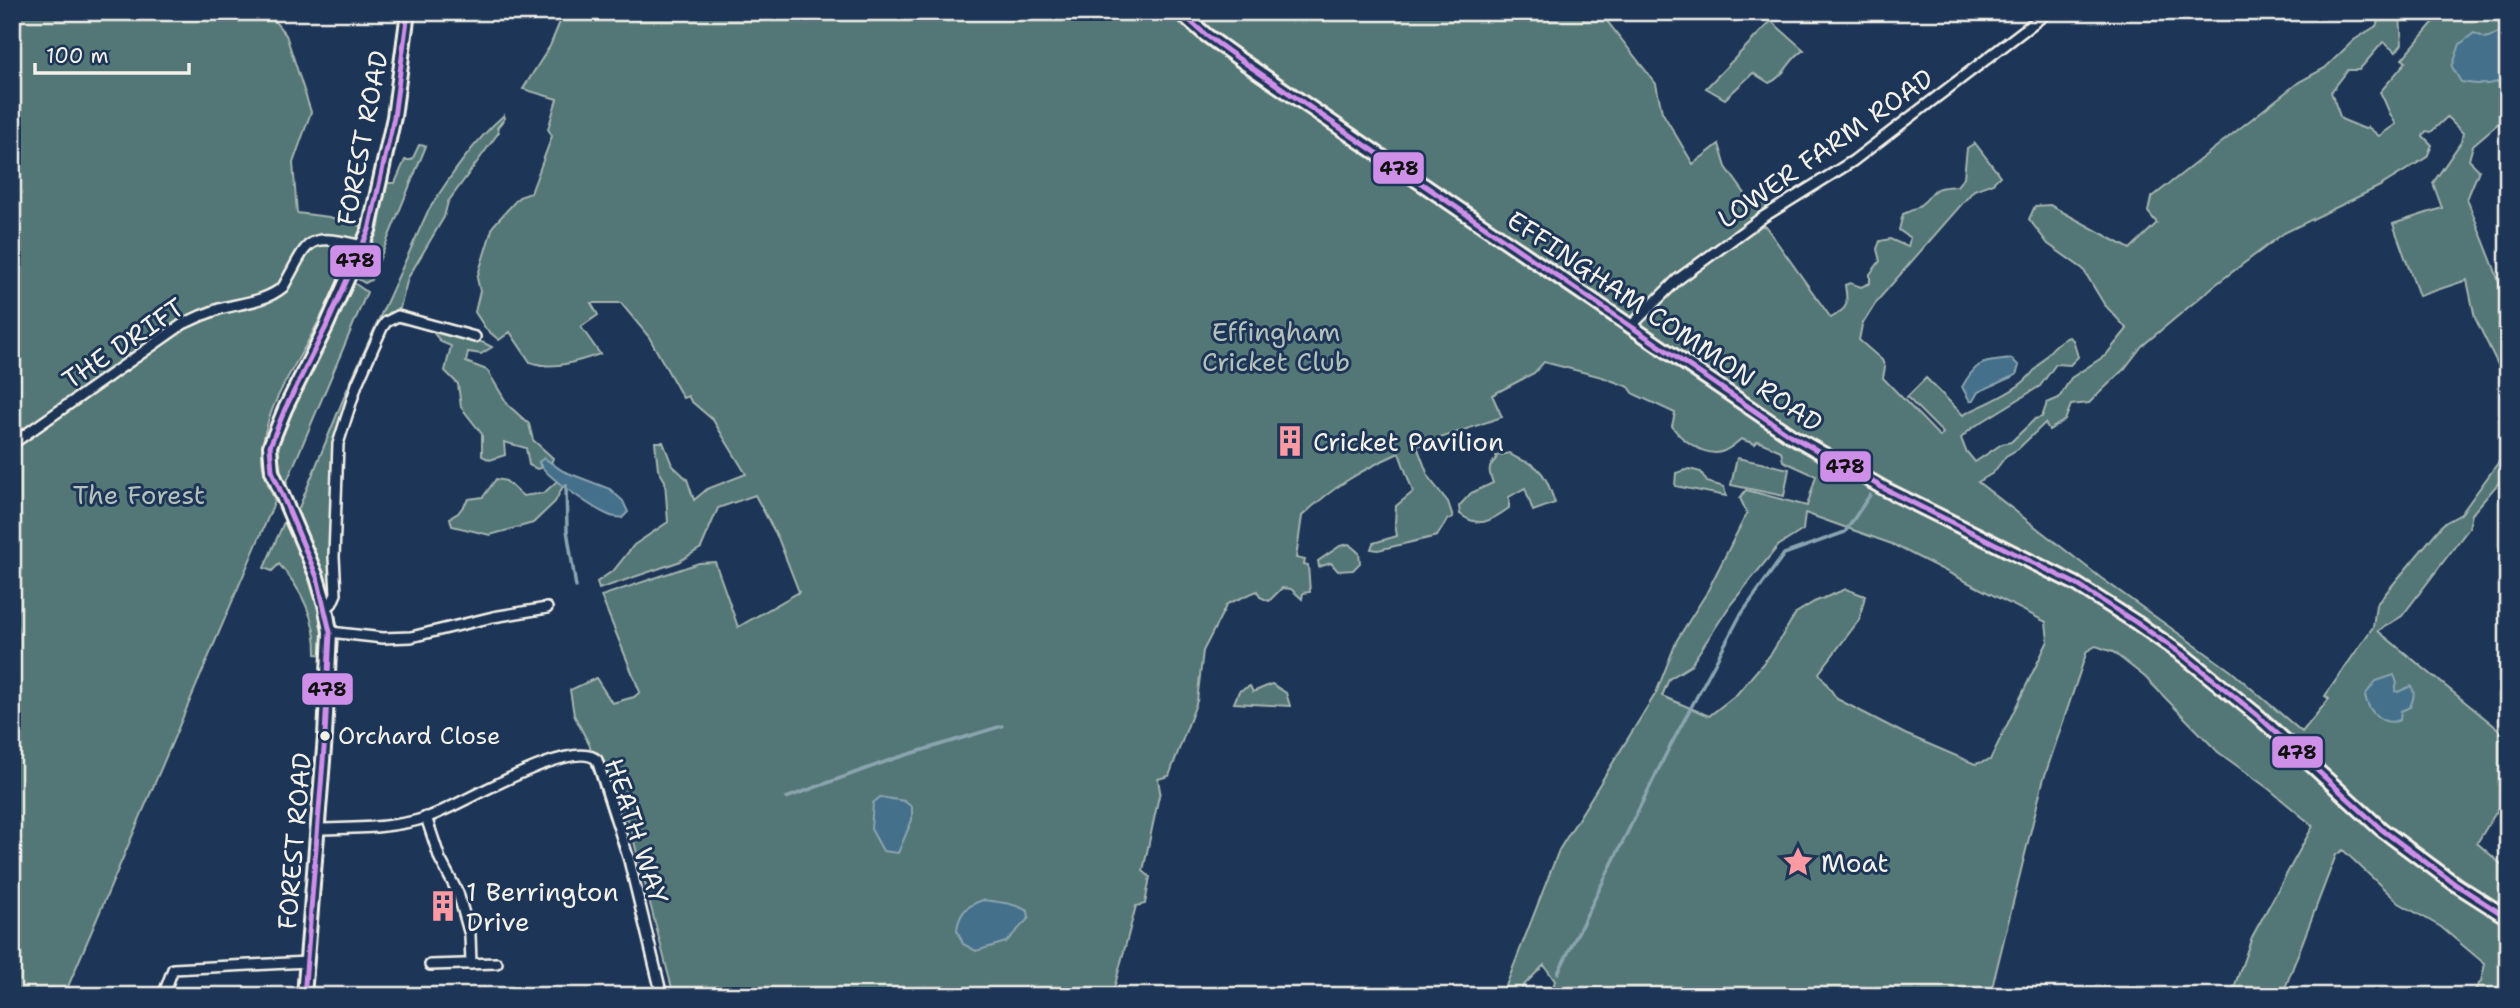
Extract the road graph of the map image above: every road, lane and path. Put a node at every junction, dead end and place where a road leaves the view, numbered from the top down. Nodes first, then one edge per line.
1 (408, 12) edge
2 (1180, 12) edge
3 (2048, 12) edge
4 (363, 246) junction
5 (1632, 325) junction
6 (475, 337) dead end
7 (12, 444) edge
8 (326, 608) junction
9 (547, 608) dead end
10 (330, 632) junction
11 (426, 817) junction
12 (316, 830) junction
13 (2508, 918) edge
14 (307, 962) junction
15 (497, 963) dead end
16 (471, 964) junction
17 (430, 965) dead end
18 (163, 996) edge
19 (304, 996) edge
20 (662, 996) edge

1 - 4 street, FOREST ROAD
2 - 5 street, EFFINGHAM COMMON ROAD
3 - 5 street, LOWER FARM ROAD
4 - 7 street, THE DRIFT
4 - 8 street, FOREST ROAD
5 - 13 street, EFFINGHAM COMMON ROAD
6 - 8 street
8 - 10 street, FOREST ROAD
9 - 10 street
10 - 12 street, FOREST ROAD
11 - 12 street, HEATH WAY
11 - 16 street
11 - 20 street, HEATH WAY
12 - 14 street, FOREST ROAD
14 - 18 street
14 - 19 street, FOREST ROAD
15 - 16 street
16 - 17 street

